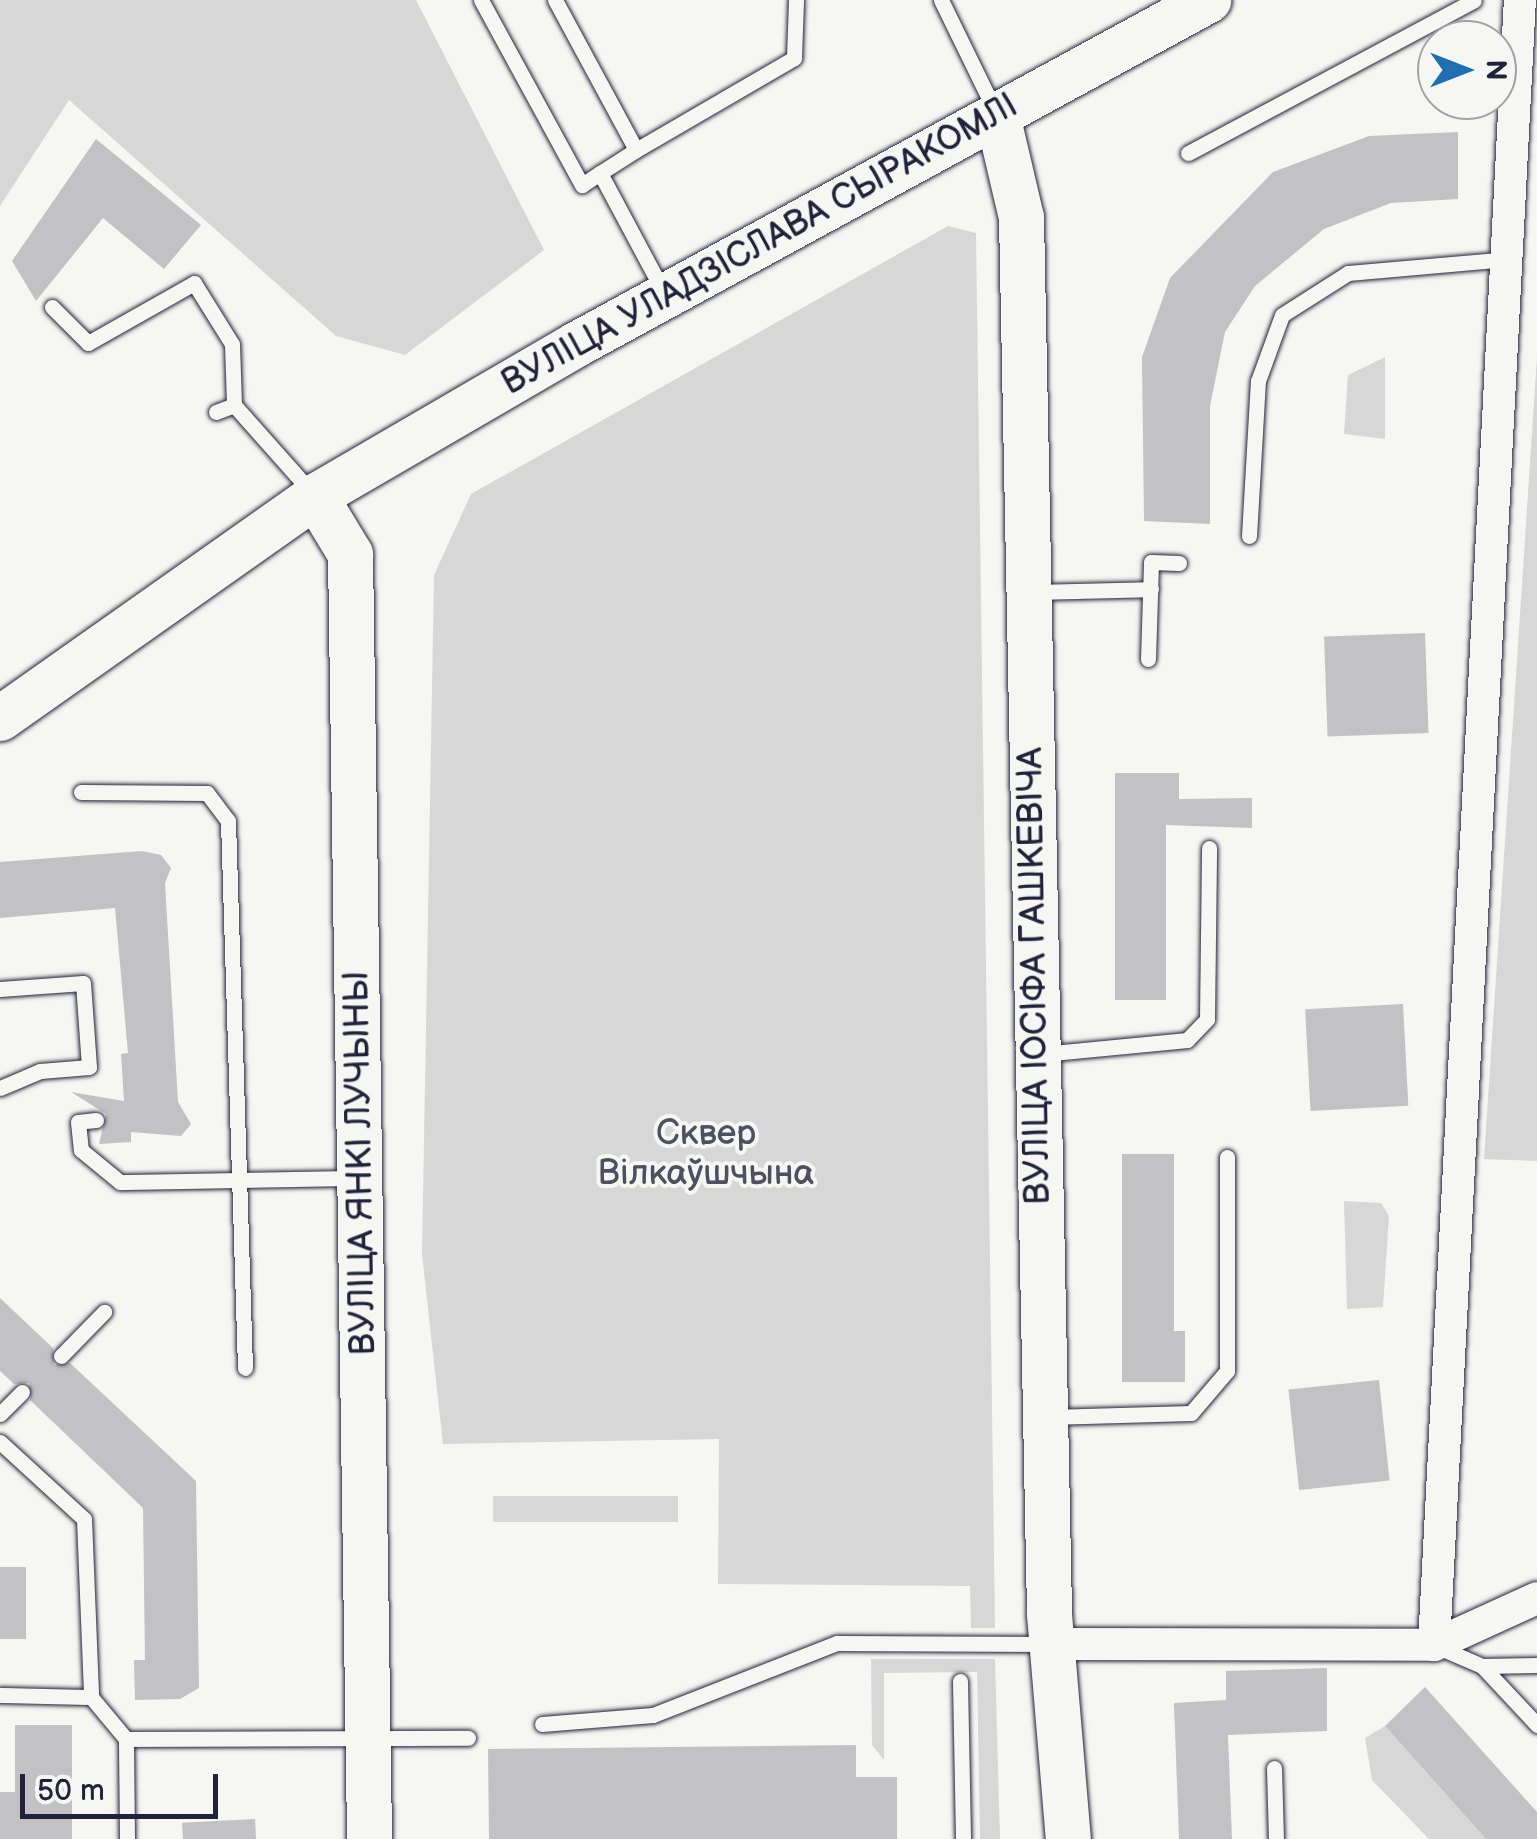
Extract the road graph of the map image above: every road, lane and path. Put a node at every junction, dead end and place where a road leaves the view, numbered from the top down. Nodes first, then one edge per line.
1 (482, 0) edge
2 (555, 0) edge
3 (796, 0) edge
4 (941, 0) edge
5 (1208, 0) edge
6 (1474, 0) edge
7 (1520, 0) edge
8 (997, 115) junction
9 (636, 150) junction
10 (1188, 153) dead end
11 (600, 173) junction
12 (1510, 259) junction
13 (665, 295) junction
14 (52, 306) dead end
15 (234, 405) junction
16 (216, 412) dead end
17 (315, 496) junction
18 (1249, 536) dead end
19 (1179, 563) dead end
20 (1152, 589) junction
21 (1027, 592) junction
22 (1148, 659) dead end
23 (0, 718) edge
24 (81, 792) dead end
25 (1209, 848) dead end
26 (0, 989) edge
27 (1036, 1054) junction
28 (0, 1088) edge
29 (96, 1120) dead end
30 (1227, 1157) dead end
31 (361, 1178) junction
32 (240, 1181) junction
33 (104, 1312) dead end
34 (61, 1356) dead end
35 (245, 1368) dead end
36 (22, 1392) dead end
37 (0, 1414) edge
38 (1046, 1417) junction
39 (0, 1442) edge
40 (1537, 1598) edge
41 (1050, 1644) junction
42 (1434, 1645) junction
43 (1482, 1666) junction
44 (1537, 1666) edge
45 (960, 1681) dead end
46 (0, 1695) edge
47 (91, 1698) junction
48 (542, 1724) dead end
49 (1537, 1725) edge
50 (368, 1738) junction
51 (468, 1738) dead end
52 (126, 1740) junction
53 (1274, 1768) dead end
54 (127, 1839) edge
55 (369, 1839) edge
56 (963, 1839) edge
57 (1068, 1839) edge
58 (1276, 1839) edge

1 - 11 lane
2 - 9 lane
3 - 9 lane
4 - 8 lane
5 - 8 street, ВУЛІЦА УЛАДЗІСЛАВА СЫРАКОМЛІ
6 - 10 lane
7 - 12 street
8 - 13 street, ВУЛІЦА УЛАДЗІСЛАВА СЫРАКОМЛІ
8 - 21 street, ВУЛІЦА ІОСІФА ГАШКЕВІЧА
9 - 11 lane
11 - 13 lane
12 - 18 lane
12 - 42 street
13 - 17 street, ВУЛІЦА УЛАДЗІСЛАВА СЫРАКОМЛІ
14 - 15 lane
15 - 16 lane
15 - 17 lane
17 - 23 street, ВУЛІЦА УЛАДЗІСЛАВА СЫРАКОМЛІ
17 - 31 street, ВУЛІЦА ЯНКІ ЛУЧЫНЫ
19 - 20 lane
20 - 21 lane
20 - 22 lane
21 - 27 street, ВУЛІЦА ІОСІФА ГАШКЕВІЧА
24 - 32 lane
25 - 27 lane
26 - 28 lane
27 - 38 street, ВУЛІЦА ІОСІФА ГАШКЕВІЧА
29 - 32 lane
30 - 38 lane
31 - 32 lane
31 - 50 street, ВУЛІЦА ЯНКІ ЛУЧЫНЫ
32 - 35 lane
33 - 34 lane
36 - 37 lane
38 - 41 street, ВУЛІЦА ІОСІФА ГАШКЕВІЧА
39 - 47 lane
40 - 42 street
41 - 42 street
41 - 48 lane
41 - 57 street, ВУЛІЦА ІОСІФА ГАШКЕВІЧА
42 - 43 lane
43 - 44 lane
43 - 49 lane
45 - 56 lane
46 - 47 lane
47 - 52 lane
50 - 51 lane
50 - 52 lane
50 - 55 street, ВУЛІЦА ЯНКІ ЛУЧЫНЫ
52 - 54 lane
53 - 58 lane

